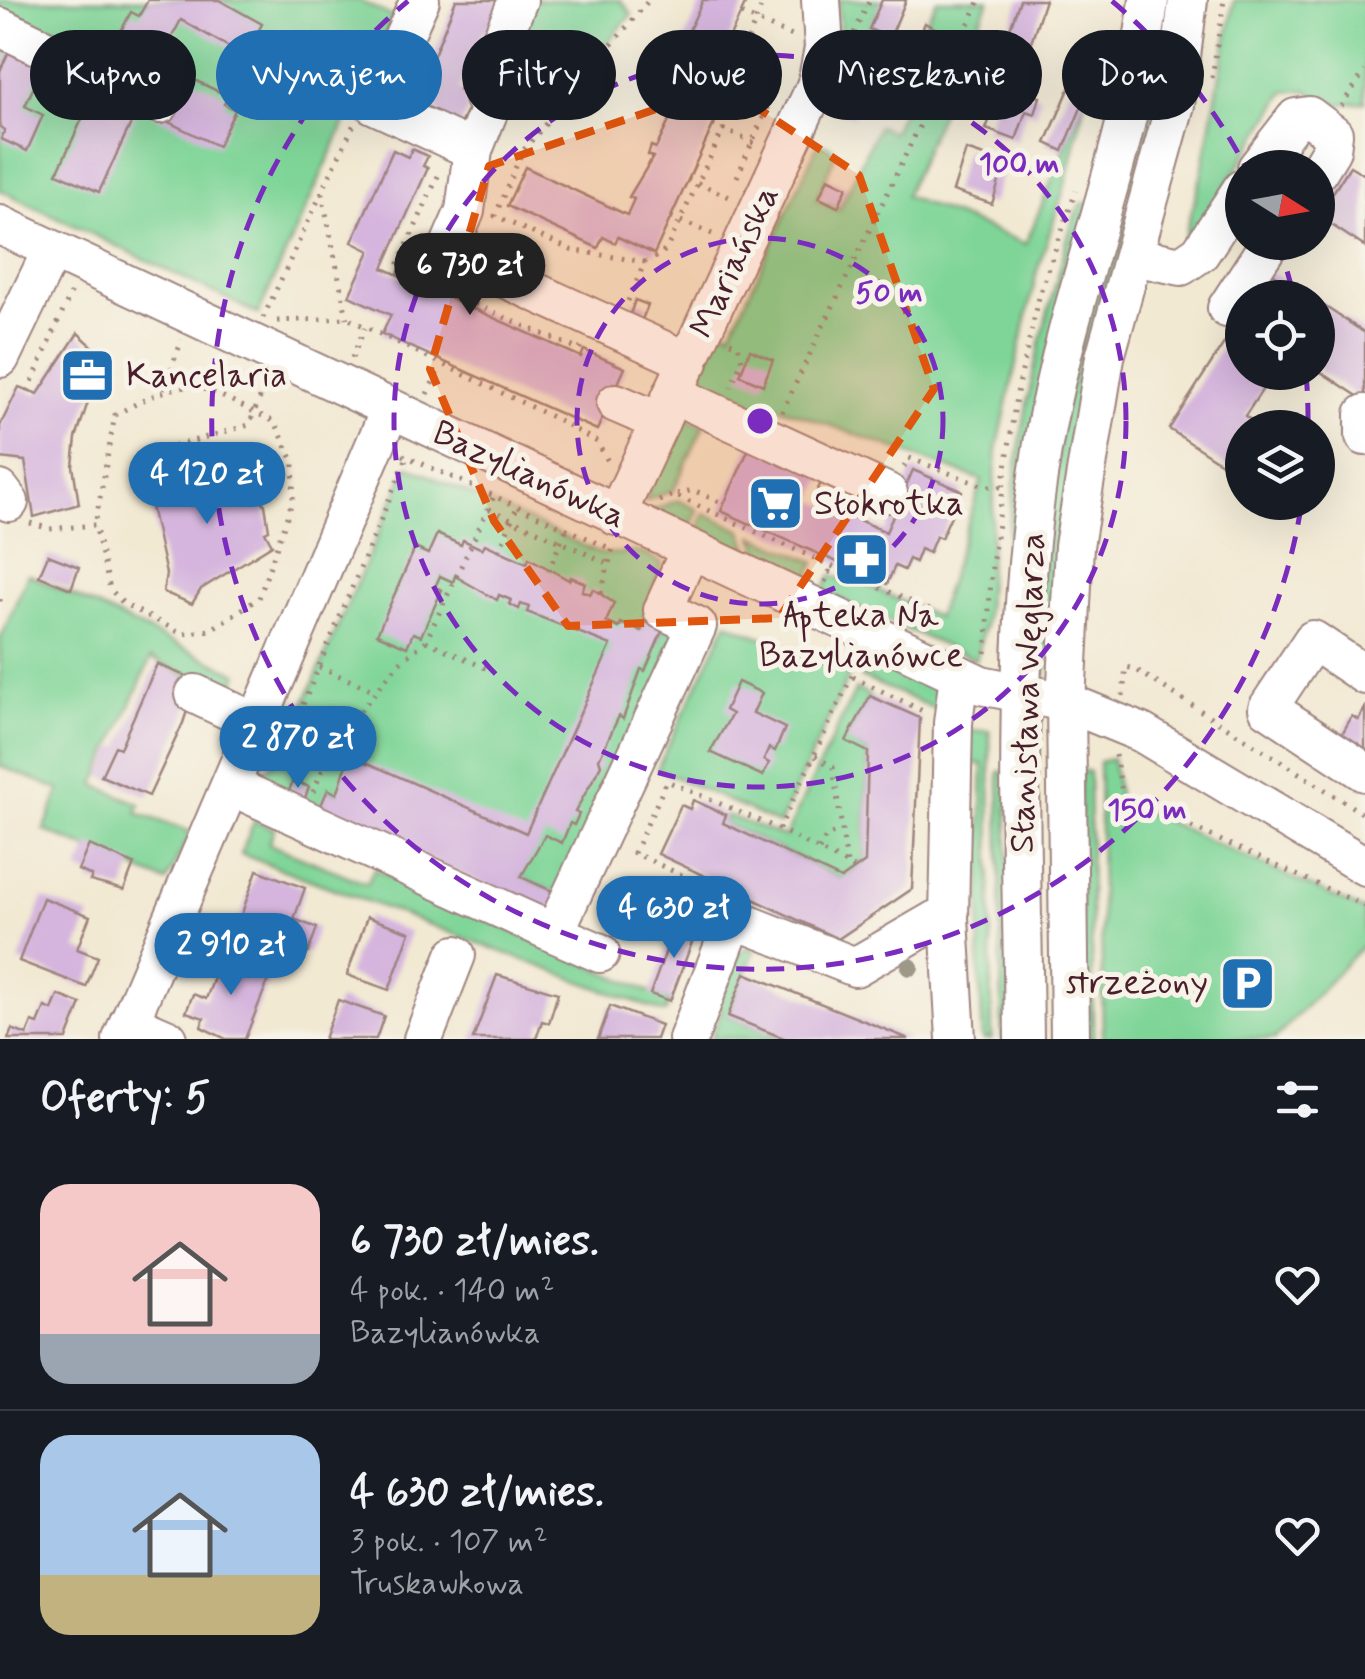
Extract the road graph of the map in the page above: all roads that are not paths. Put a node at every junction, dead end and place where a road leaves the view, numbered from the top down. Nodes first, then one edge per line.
1 (420, 0) edge
2 (518, 0) edge
3 (821, 0) edge
4 (1149, 0) edge
5 (1188, 0) edge
6 (0, 27) edge
7 (30, 41) edge
8 (1342, 133) edge
9 (473, 150) junction
10 (1271, 150) edge
11 (1225, 216) edge
12 (0, 225) edge
13 (52, 250) junction
14 (1133, 256) junction
15 (0, 358) edge
16 (682, 377) junction
17 (616, 403) road end
18 (405, 410) junction
19 (1365, 414) edge
20 (1365, 436) edge
21 (888, 493) road end
22 (624, 524) junction
23 (690, 550) junction
24 (960, 675) junction
25 (1365, 675) edge
26 (195, 694) dead end
27 (1022, 695) junction
28 (1066, 702) junction
29 (256, 723) junction
30 (1365, 772) edge
31 (231, 786) junction
32 (1365, 866) edge
33 (949, 918) junction
34 (554, 933) junction
35 (600, 953) dead end
36 (456, 955) dead end
37 (126, 1031) edge
38 (168, 1039) edge
39 (424, 1039) edge
40 (688, 1039) edge
41 (956, 1039) edge
42 (1024, 1039) edge
43 (1070, 1039) edge

1 - 9 street
2 - 9 street
3 - 16 street, Mariańska
4 - 27 street, Stanisława Węglarza
5 - 14 street, Stanisława Węglarza
6 - 7 street
8 - 10 street
9 - 16 street
11 - 14 street
12 - 13 street, Bazylianówka
13 - 15 street
13 - 18 street, Bazylianówka
14 - 28 street, Stanisława Węglarza
16 - 17 street
16 - 21 street
16 - 22 street, Mariańska
18 - 22 street, Bazylianówka
18 - 29 street
19 - 20 street
22 - 23 street, Bazylianówka
23 - 24 street, Bazylianówka
23 - 34 street
24 - 27 street, Bazylianówka
24 - 33 street
25 - 30 street
26 - 29 street
27 - 28 street, Bazylianówka
27 - 42 street, Stanisława Węglarza
28 - 32 street, Bazylianówka
28 - 43 street, Stanisława Węglarza
29 - 31 street
31 - 34 street
31 - 37 street
33 - 40 street
33 - 41 street
34 - 35 street
36 - 39 street
37 - 38 street

